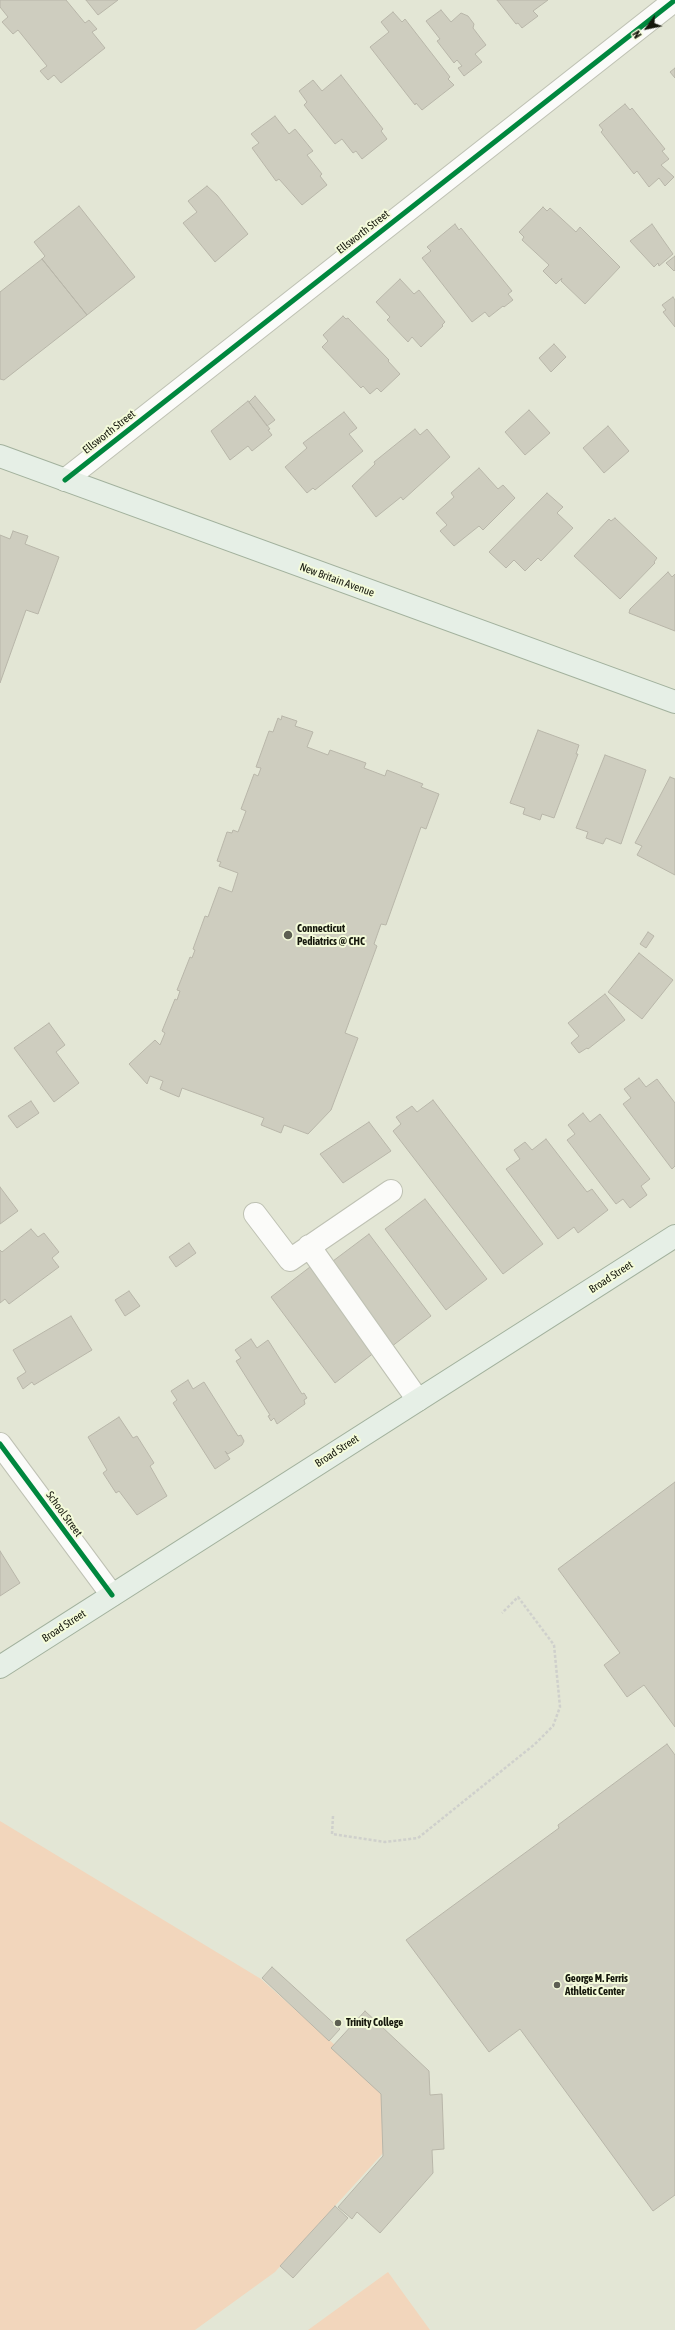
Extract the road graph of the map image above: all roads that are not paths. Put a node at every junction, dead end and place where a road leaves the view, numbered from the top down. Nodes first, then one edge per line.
1 (675, 0) edge
2 (0, 456) edge
3 (65, 480) junction
4 (675, 702) edge
5 (390, 1191) dead end
6 (255, 1214) dead end
7 (675, 1236) edge
8 (309, 1246) junction
9 (418, 1400) junction
10 (0, 1444) edge
11 (112, 1595) junction
12 (0, 1667) edge

1 - 3 street, Ellsworth Street
2 - 3 main road, New Britain Avenue
3 - 4 main road, New Britain Avenue
5 - 8 street
6 - 8 street
7 - 9 main road, Broad Street
8 - 9 street
9 - 11 main road, Broad Street
10 - 11 street, School Street
11 - 12 main road, Broad Street

